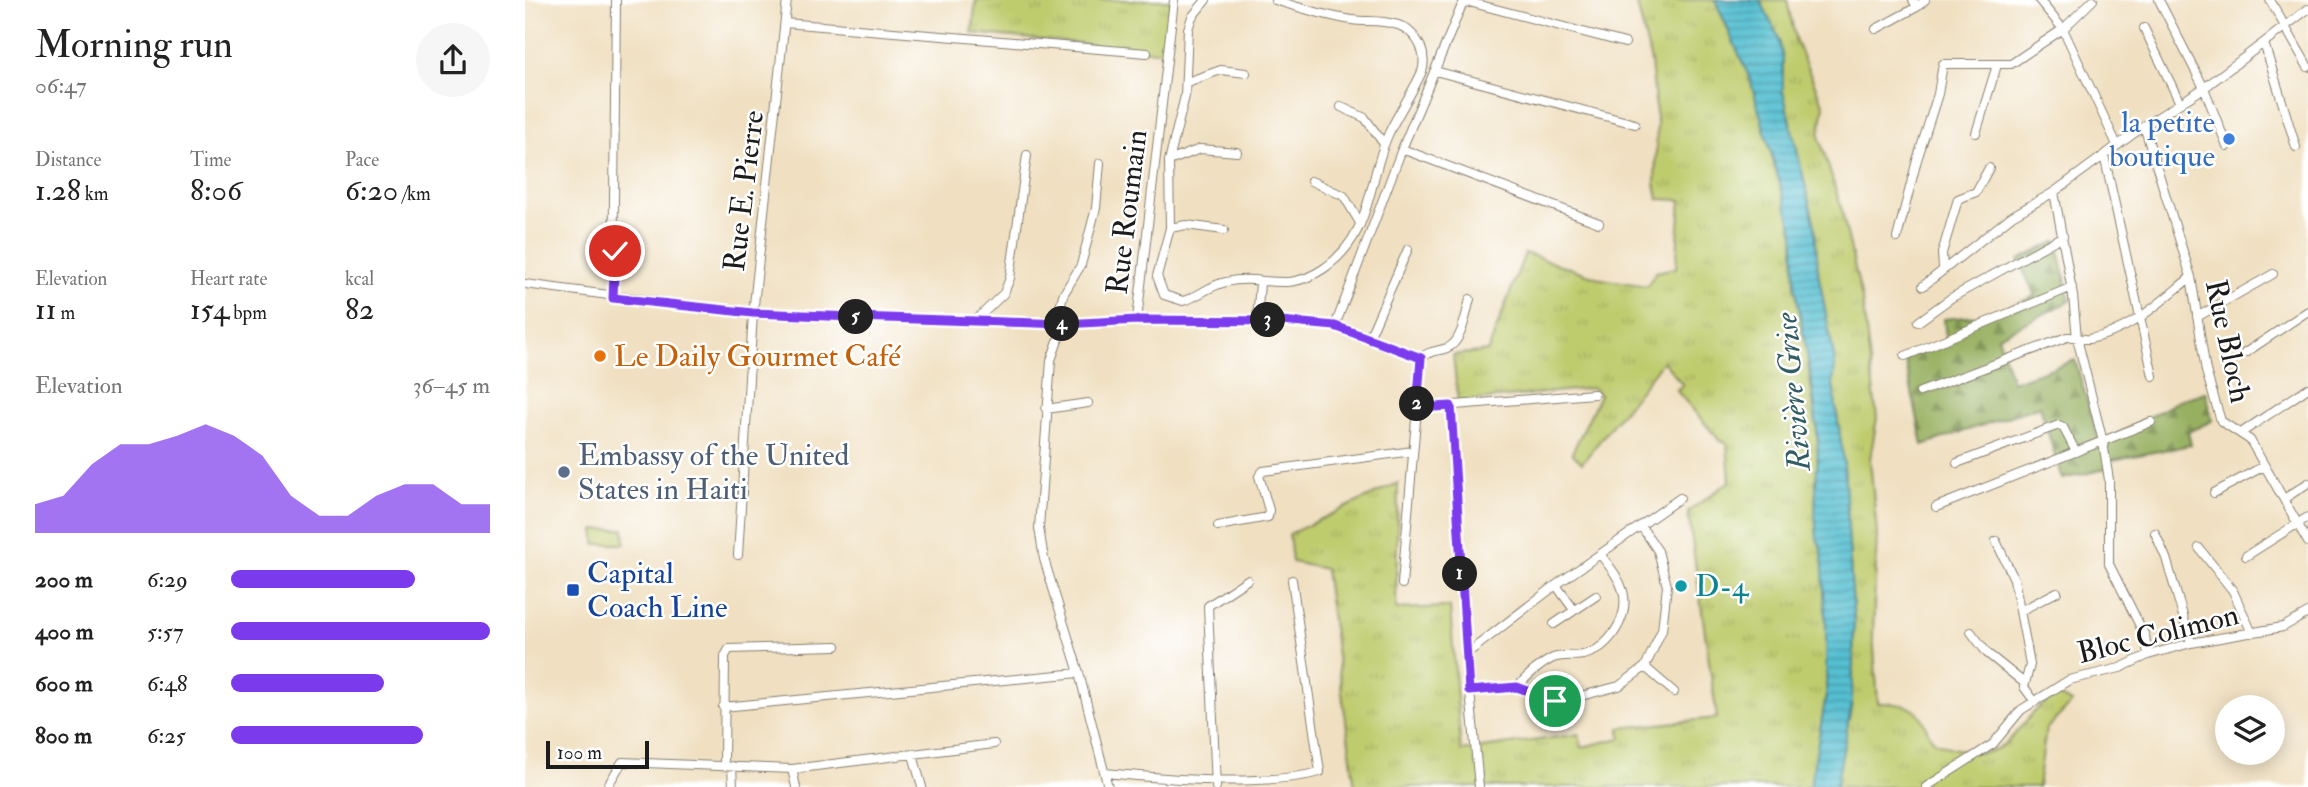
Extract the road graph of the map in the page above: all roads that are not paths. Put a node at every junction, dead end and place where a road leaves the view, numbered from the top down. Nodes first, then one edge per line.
1 (616, 0) edge
2 (787, 0) edge
3 (1174, 0) edge
4 (1206, 0) edge
5 (1275, 0) edge
6 (1925, 0) edge
7 (2039, 0) edge
8 (2093, 0) edge
9 (2159, 0) edge
10 (2270, 0) edge
11 (1915, 3) edge
12 (2308, 9) edge
13 (785, 23) junction
14 (2287, 25) junction
15 (1875, 29) dead end
16 (2063, 29) junction
17 (2144, 29) dead end
18 (1625, 43) dead end
19 (2264, 43) junction
20 (1147, 53) dead end
21 (1997, 65) junction
22 (2308, 67) edge
23 (1435, 71) junction
24 (1246, 73) dead end
25 (1187, 82) junction
26 (2204, 88) junction
27 (2180, 103) junction
28 (1341, 107) dead end
29 (1635, 124) dead end
30 (2144, 126) junction
31 (1976, 133) dead end
32 (1384, 144) junction
33 (2117, 145) junction
34 (2227, 146) dead end
35 (2296, 147) dead end
36 (1402, 149) junction
37 (1237, 152) dead end
38 (1027, 155) dead end
39 (2103, 155) junction
40 (1169, 161) junction
41 (1101, 163) dead end
42 (1989, 168) dead end
43 (1311, 181) dead end
44 (2054, 192) junction
45 (1360, 223) junction
46 (1599, 223) dead end
47 (1170, 228) junction
48 (1224, 230) dead end
49 (2063, 236) junction
50 (1897, 238) dead end
51 (1408, 249) dead end
52 (1943, 268) junction
53 (2273, 274) dead end
54 (2192, 277) junction
55 (1260, 283) junction
56 (525, 284) edge
57 (1923, 286) dead end
58 (2073, 291) junction
59 (613, 298) junction
60 (1470, 299) dead end
61 (2308, 312) edge
62 (753, 313) junction
63 (2197, 317) junction
64 (2139, 319) junction
65 (1137, 320) junction
66 (1257, 320) junction
67 (975, 321) junction
68 (1918, 322) dead end
69 (1060, 324) junction
70 (1335, 326) junction
71 (1369, 338) junction
72 (2077, 338) junction
73 (2245, 353) dead end
74 (1905, 356) dead end
75 (1421, 358) junction
76 (2153, 376) dead end
77 (2308, 388) edge
78 (1920, 392) dead end
79 (1594, 394) dead end
80 (1088, 403) dead end
81 (1451, 406) junction
82 (1417, 408) junction
83 (1046, 409) junction
84 (2151, 422) dead end
85 (2241, 433) junction
86 (2103, 442) junction
87 (1413, 451) junction
88 (2075, 452) junction
89 (1957, 463) dead end
90 (2264, 466) junction
91 (2308, 483) edge
92 (2214, 493) dead end
93 (1680, 498) dead end
94 (2284, 499) junction
95 (1936, 507) dead end
96 (2308, 517) edge
97 (2298, 524) junction
98 (1218, 526) dead end
99 (1641, 526) junction
100 (2155, 534) dead end
101 (1996, 541) dead end
102 (2308, 542) edge
103 (2199, 548) dead end
104 (1600, 554) junction
105 (738, 555) dead end
106 (2246, 556) dead end
107 (1247, 580) dead end
108 (1292, 580) dead end
109 (1402, 584) dead end
110 (1556, 585) junction
111 (2057, 592) dead end
112 (1596, 596) dead end
113 (1574, 610) junction
114 (2020, 611) junction
115 (2308, 613) edge
116 (1554, 624) dead end
117 (1971, 632) dead end
118 (2252, 633) junction
119 (2191, 643) junction
120 (836, 646) dead end
121 (1465, 654) junction
122 (2148, 655) junction
123 (1645, 667) junction
124 (1079, 673) junction
125 (2023, 682) junction
126 (1517, 687) junction
127 (1469, 691) junction
128 (1674, 692) dead end
129 (2035, 702) junction
130 (723, 707) junction
131 (994, 744) dead end
132 (913, 755) junction
133 (728, 766) junction
134 (792, 769) junction
135 (1105, 773) junction
136 (1215, 785) edge
137 (607, 787) edge
138 (733, 787) edge
139 (796, 787) edge
140 (922, 787) edge
141 (1108, 787) edge
142 (1479, 787) edge
143 (1926, 787) edge

1 - 59 street
2 - 13 street, Rue E. Pierre
3 - 65 street, Rue Roumain
4 - 25 street
5 - 32 street
6 - 11 street
7 - 16 street
8 - 16 street
9 - 26 street
10 - 14 street
11 - 15 street
12 - 14 street
13 - 20 street
13 - 62 street, Rue E. Pierre
14 - 19 street
14 - 22 street
16 - 21 street
16 - 33 street
17 - 27 street
18 - 23 street
19 - 26 street
19 - 35 street
21 - 31 street
21 - 50 street
23 - 29 street
23 - 36 street
24 - 25 street
25 - 40 street
26 - 27 street
26 - 34 street
27 - 30 street
28 - 32 street
30 - 33 street
30 - 54 street, Rue Bloch
32 - 45 street
33 - 39 street
36 - 46 street
36 - 70 street
37 - 40 street
38 - 67 street
39 - 44 street
39 - 64 street
40 - 47 street
41 - 69 street
42 - 52 street
43 - 45 street
44 - 49 street
44 - 52 street
45 - 55 street
47 - 48 street
47 - 55 street
49 - 58 street
49 - 68 street
51 - 71 street
52 - 57 street
53 - 63 street
54 - 63 street, Rue Bloch
54 - 64 street
55 - 66 street
56 - 59 street, Rue Roumain
58 - 72 street
58 - 74 street
59 - 62 street, Rue Roumain
60 - 75 street
61 - 73 street
62 - 67 street, Rue Roumain
62 - 105 street, Rue E. Pierre
63 - 85 street, Rue Bloch
64 - 72 street
64 - 76 street
65 - 66 street
65 - 69 street, Rue Roumain
66 - 70 street
67 - 69 street, Rue Roumain
69 - 83 street
70 - 71 street
71 - 75 street
72 - 78 street
72 - 86 street
75 - 82 street
77 - 85 street
79 - 81 street
80 - 83 street
81 - 82 street
81 - 121 street
82 - 87 street
83 - 124 street
84 - 86 street
85 - 90 street, Rue Bloch
86 - 88 street
86 - 122 street
87 - 98 street
87 - 109 street
88 - 89 street
88 - 95 street
90 - 92 street
90 - 94 street, Rue Bloch
91 - 94 street
93 - 99 street
94 - 97 street, Rue Bloch
96 - 97 street
97 - 102 street, Rue Bloch
97 - 106 street
99 - 104 street
99 - 123 street
100 - 119 street
101 - 114 street
103 - 118 street
104 - 110 street
104 - 126 street
107 - 136 street
108 - 136 street
110 - 113 street
110 - 121 street
111 - 114 street
112 - 113 street
113 - 116 street
114 - 125 street
115 - 118 street, Bloc Colimon
117 - 125 street
118 - 119 street, Bloc Colimon
119 - 122 street, Bloc Colimon
120 - 130 street
121 - 127 street
122 - 129 street, Bloc Colimon
123 - 126 street
123 - 128 street
124 - 130 street
124 - 135 street
125 - 129 street
126 - 127 street
127 - 142 street
129 - 143 street, Bloc Colimon
130 - 133 street
131 - 132 street
132 - 134 street
132 - 140 street
133 - 134 street
133 - 137 street
133 - 138 street
134 - 139 street
135 - 136 street
135 - 141 street

